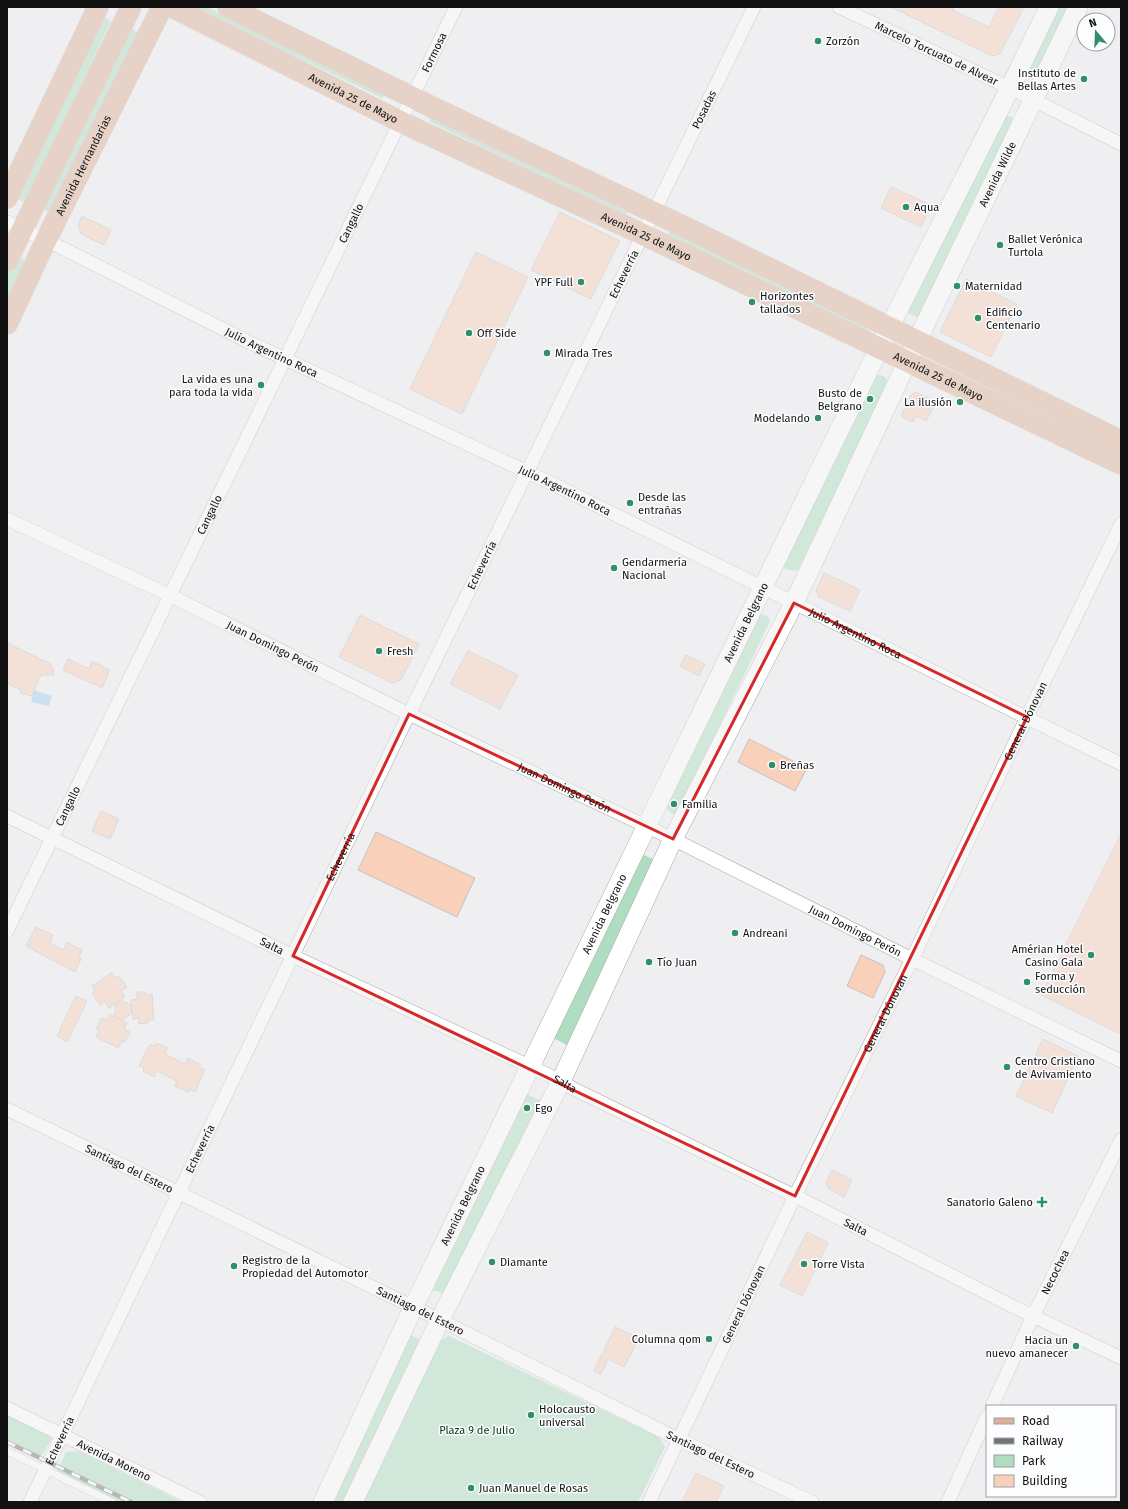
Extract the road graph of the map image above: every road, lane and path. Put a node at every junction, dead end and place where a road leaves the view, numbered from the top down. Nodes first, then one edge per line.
1 (98, 7) edge
2 (131, 7) edge
3 (162, 7) edge
4 (172, 7) edge
5 (228, 7) edge
6 (456, 7) edge
7 (754, 7) edge
8 (839, 7) edge
9 (1049, 7) edge
10 (1078, 7) edge
11 (1010, 88) junction
12 (412, 98) junction
13 (1033, 100) junction
14 (401, 122) junction
15 (1121, 144) edge
16 (7, 198) edge
17 (654, 213) junction
18 (15, 226) edge
19 (644, 235) junction
20 (46, 240) junction
21 (7, 261) edge
22 (7, 324) edge
23 (889, 328) junction
24 (917, 341) junction
25 (880, 349) junction
26 (286, 359) junction
27 (907, 361) junction
28 (1121, 441) edge
29 (1121, 464) edge
30 (528, 472) junction
31 (7, 519) edge
32 (1121, 524) edge
33 (763, 588) junction
34 (169, 595) junction
35 (794, 603) junction
36 (409, 714) junction
37 (1027, 717) junction
38 (1121, 764) edge
39 (7, 816) edge
40 (647, 826) junction
41 (53, 838) junction
42 (673, 839) junction
43 (7, 931) edge
44 (293, 956) junction
45 (912, 959) junction
46 (1121, 1061) edge
47 (530, 1066) junction
48 (561, 1081) junction
49 (7, 1109) edge
50 (1121, 1140) edge
51 (178, 1193) junction
52 (795, 1196) junction
53 (413, 1308) junction
54 (1033, 1316) junction
55 (440, 1320) junction
56 (1121, 1358) edge
57 (992, 1405) edge
58 (7, 1408) edge
59 (986, 1418) edge
60 (62, 1436) junction
61 (680, 1440) junction
62 (7, 1451) edge
63 (46, 1470) junction
64 (30, 1502) edge
65 (112, 1502) edge
66 (200, 1502) edge
67 (323, 1502) edge
68 (353, 1502) edge
69 (649, 1502) edge
70 (812, 1502) edge
71 (948, 1502) edge

1 - 16 main road
2 - 18 main road
3 - 20 main road, Avenida Hernandarias
4 - 14 main road, Avenida 25 de Mayo
5 - 12 main road, Avenida 25 de Mayo
6 - 12 street, Formosa
7 - 17 street, Posadas
8 - 11 street, Marcelo Torcuato de Alvear
9 - 11 main road
10 - 13 main road, Avenida Wilde
11 - 13 street, Marcelo Torcuato de Alvear
11 - 23 main road
12 - 14 street, Cangallo
12 - 17 main road, Avenida 25 de Mayo
13 - 15 street, Marcelo Torcuato de Alvear
13 - 24 main road, Avenida Wilde
14 - 19 main road, Avenida 25 de Mayo
14 - 26 street, Cangallo
17 - 19 street, Echeverría
17 - 23 main road, Avenida 25 de Mayo
18 - 20 street, Julio Argentino Roca
18 - 21 main road
19 - 25 main road, Avenida 25 de Mayo
19 - 30 street, Echeverría
20 - 22 main road, Avenida Hernandarias
20 - 26 street, Julio Argentino Roca
23 - 24 main road, Avenida 25 de Mayo
23 - 25 main road, Avenida Belgrano
24 - 27 main road
24 - 28 main road, Avenida 25 de Mayo
25 - 27 main road, Avenida 25 de Mayo
25 - 33 main road, Avenida Belgrano
26 - 30 street, Julio Argentino Roca
26 - 34 street, Cangallo
27 - 29 main road, Avenida 25 de Mayo
27 - 35 main road
30 - 33 street, Julio Argentino Roca
30 - 36 street, Echeverría
31 - 34 street, Juan Domingo Perón
32 - 37 street, General Dónovan
33 - 35 street, Julio Argentino Roca
33 - 40 main road, Avenida Belgrano
34 - 36 street, Juan Domingo Perón
34 - 41 street, Cangallo
35 - 37 street, Julio Argentino Roca
35 - 42 main road
36 - 40 street, Juan Domingo Perón
36 - 44 street, Echeverría
37 - 38 street, Julio Argentino Roca
37 - 45 street, General Dónovan
39 - 41 street, Salta
40 - 42 street, Juan Domingo Perón
40 - 47 main road, Avenida Belgrano
41 - 43 street, Cangallo
41 - 44 street, Salta
42 - 45 street, Juan Domingo Perón
42 - 48 main road
44 - 47 street, Salta
44 - 51 street, Echeverría
45 - 46 street, Juan Domingo Perón
45 - 52 street, General Dónovan
47 - 48 street, Salta
47 - 53 main road, Avenida Belgrano
48 - 52 street, Salta
48 - 55 main road
49 - 51 street, Santiago del Estero
50 - 54 street, Necochea
51 - 53 street, Santiago del Estero
51 - 60 street, Echeverría
52 - 54 street, Salta
52 - 61 street, General Dónovan
53 - 55 street, Santiago del Estero
53 - 67 main road, Avenida Belgrano
54 - 56 street, Salta
54 - 57 street, Necochea
55 - 61 street, Santiago del Estero
55 - 68 main road
58 - 60 street, Avenida Moreno
59 - 71 street
60 - 63 street, Echeverría
60 - 66 street, Avenida Moreno
61 - 69 street, General Dónovan
61 - 70 street, Santiago del Estero
62 - 63 lane
63 - 64 street, Echeverría
63 - 65 lane

